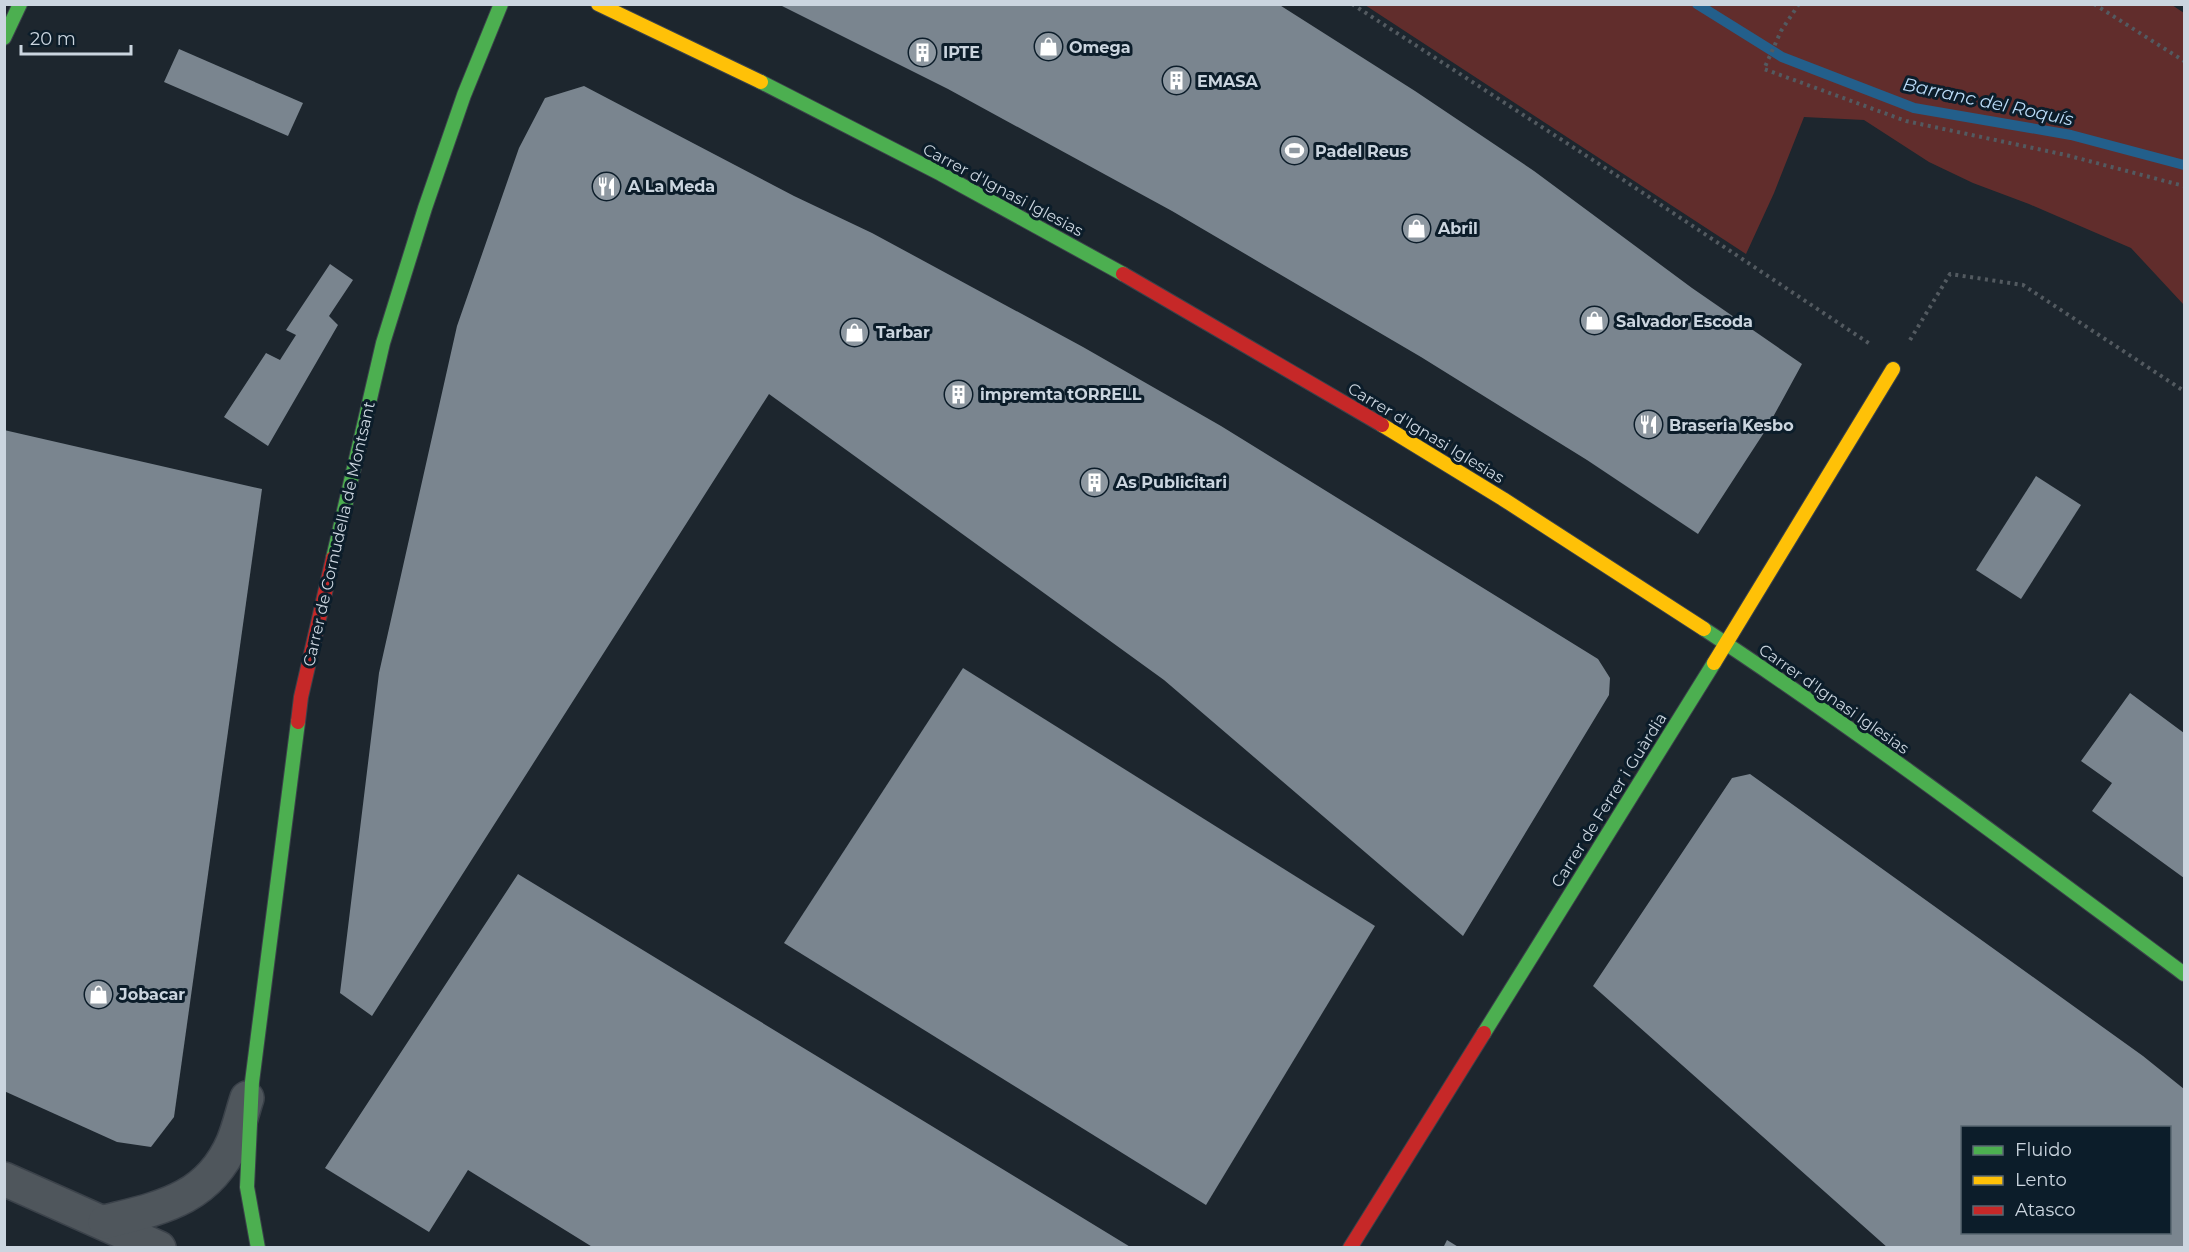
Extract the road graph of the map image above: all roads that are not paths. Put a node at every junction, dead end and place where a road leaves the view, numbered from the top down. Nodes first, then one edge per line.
1 (20, 4) edge
2 (501, 4) edge
3 (598, 4) edge
4 (4, 38) edge
5 (1893, 369) road end
6 (1726, 643) junction
7 (2184, 974) edge
8 (252, 1082) junction
9 (4, 1179) edge
10 (105, 1222) junction
11 (159, 1248) edge
12 (258, 1248) edge
13 (1350, 1248) edge

1 - 4 street
2 - 8 street, Carrer de Cornudella de Montsant
3 - 6 street, Carrer d'Ignasi Iglesias
5 - 6 street, Carrer de Ferrer i Guàrdia
6 - 7 street, Carrer d'Ignasi Iglesias
6 - 13 street, Carrer de Ferrer i Guàrdia
8 - 10 street, Carrer de Cornudella de Montsant
8 - 12 street, Carrer de Cornudella de Montsant
9 - 10 street
10 - 11 street

